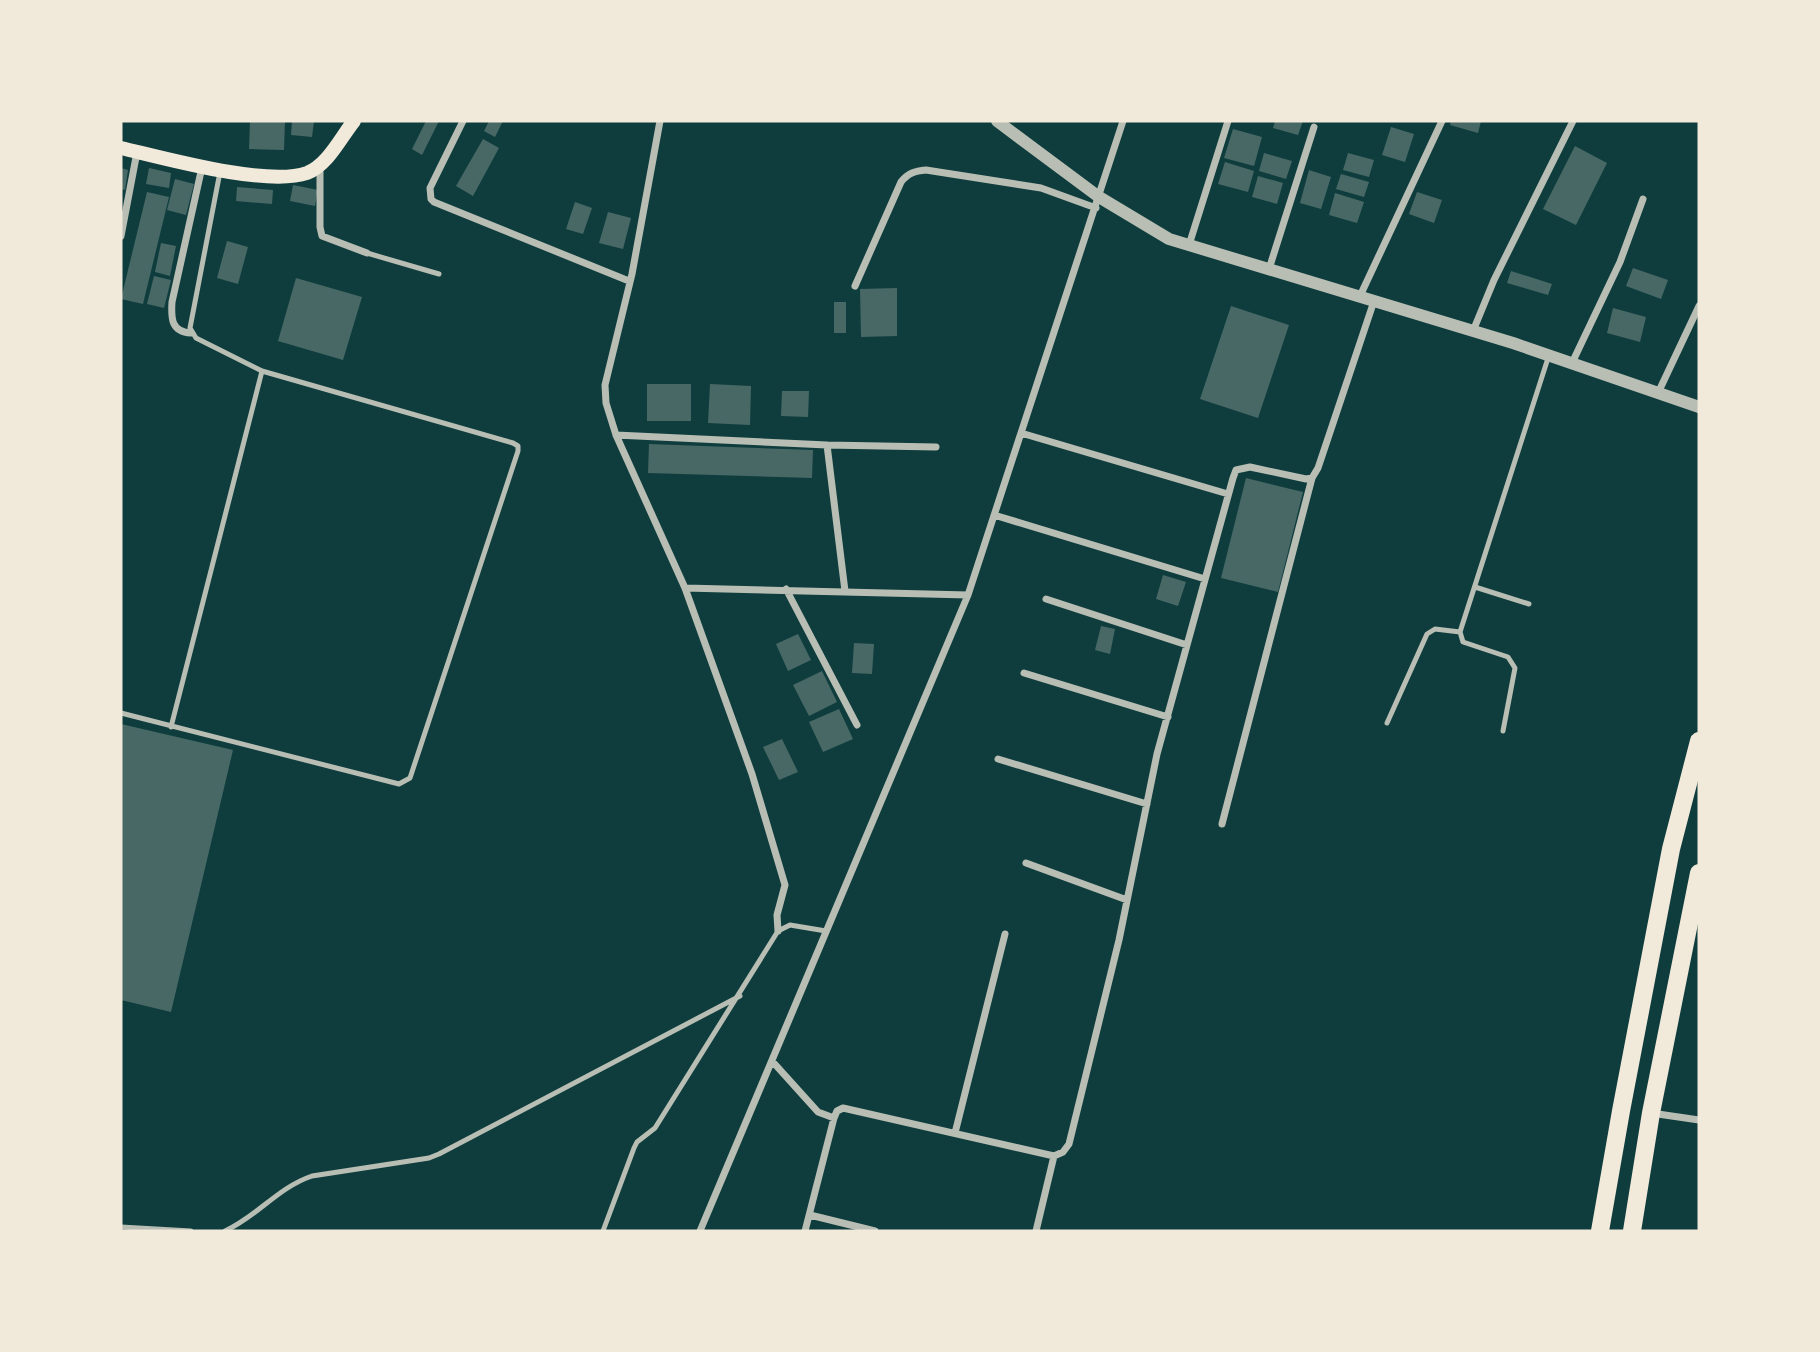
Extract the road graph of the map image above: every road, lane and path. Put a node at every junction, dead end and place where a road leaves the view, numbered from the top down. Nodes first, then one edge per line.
1 (354, 121) edge
2 (463, 121) edge
3 (660, 121) edge
4 (1123, 121) edge
5 (1228, 121) edge
6 (1442, 121) edge
7 (1573, 121) edge
8 (1004, 123) edge
9 (1314, 127) dead end
10 (121, 148) edge
11 (137, 152) junction
12 (320, 164) junction
13 (202, 166) junction
14 (220, 169) junction
15 (1643, 199) dead end
16 (1097, 203) junction
17 (121, 236) edge
18 (1189, 245) junction
19 (367, 253) joint
20 (1269, 269) junction
21 (439, 274) dead end
22 (629, 281) junction
23 (855, 286) dead end
24 (1360, 296) junction
25 (1374, 301) junction
26 (1699, 306) edge
27 (1473, 331) junction
28 (191, 333) junction
29 (1549, 355) junction
30 (1572, 363) junction
31 (262, 371) junction
32 (1658, 393) junction
33 (1699, 407) edge
34 (1021, 433) junction
35 (616, 435) junction
36 (827, 445) junction
37 (936, 447) dead end
38 (1312, 478) junction
39 (1228, 494) junction
40 (994, 515) junction
41 (1205, 579) junction
42 (1475, 587) junction
43 (685, 588) junction
44 (786, 589) junction
45 (845, 590) junction
46 (968, 595) junction
47 (1046, 599) dead end
48 (1529, 604) dead end
49 (1460, 632) junction
50 (1187, 645) junction
51 (1024, 673) dead end
52 (121, 713) edge
53 (1168, 717) junction
54 (1387, 723) dead end
55 (857, 724) dead end
56 (171, 727) junction
57 (1503, 732) dead end
58 (1699, 741) edge
59 (998, 759) dead end
60 (1147, 804) junction
61 (1222, 824) dead end
62 (1026, 863) dead end
63 (1699, 873) edge
64 (1127, 900) junction
65 (778, 932) junction
66 (826, 932) junction
67 (1005, 934) dead end
68 (740, 996) junction
69 (772, 1061) junction
70 (1651, 1113) junction
71 (834, 1118) junction
72 (1699, 1120) edge
73 (955, 1133) junction
74 (1054, 1156) junction
75 (810, 1215) junction
76 (121, 1227) edge
77 (191, 1231) edge
78 (225, 1231) edge
79 (603, 1231) edge
80 (700, 1231) edge
81 (805, 1231) edge
82 (875, 1231) edge
83 (1036, 1231) edge
84 (1601, 1231) edge
85 (1632, 1231) edge

1 - 12 main road
2 - 22 street
3 - 22 street
4 - 16 street
5 - 18 street
6 - 24 street
7 - 27 street
8 - 16 street
9 - 20 street
10 - 11 main road
11 - 13 main road
11 - 17 street
12 - 14 main road
12 - 19 street
13 - 14 main road
13 - 28 street
14 - 28 lane
15 - 30 street
16 - 18 street
16 - 23 street
16 - 34 street
18 - 20 street
19 - 21 lane
20 - 24 street
22 - 35 street
24 - 25 street
25 - 27 street
25 - 38 street
26 - 32 street
27 - 29 street
28 - 31 lane
29 - 30 street
29 - 42 lane
30 - 32 street
31 - 56 lane
31 - 56 lane
32 - 33 street
34 - 39 street
34 - 40 street
35 - 36 street
35 - 43 street
36 - 37 street
36 - 45 street
38 - 39 street
38 - 61 street
39 - 41 street
40 - 41 street
40 - 46 street
41 - 50 street
42 - 48 lane
42 - 49 lane
43 - 44 street
43 - 65 street
44 - 45 street
44 - 55 street
45 - 46 street
46 - 66 street
47 - 50 street
49 - 54 lane
49 - 57 lane
50 - 53 street
51 - 53 street
52 - 56 lane
53 - 60 street
58 - 84 highway
59 - 60 street
60 - 64 street
62 - 64 street
63 - 70 highway
64 - 74 street
65 - 66 lane
65 - 68 lane
66 - 69 street
67 - 73 street
68 - 78 lane
68 - 79 lane
69 - 71 street
69 - 80 street
70 - 72 street
70 - 85 highway
71 - 73 street
71 - 75 street
73 - 74 street
74 - 83 street
75 - 81 street
75 - 82 street
76 - 77 lane

